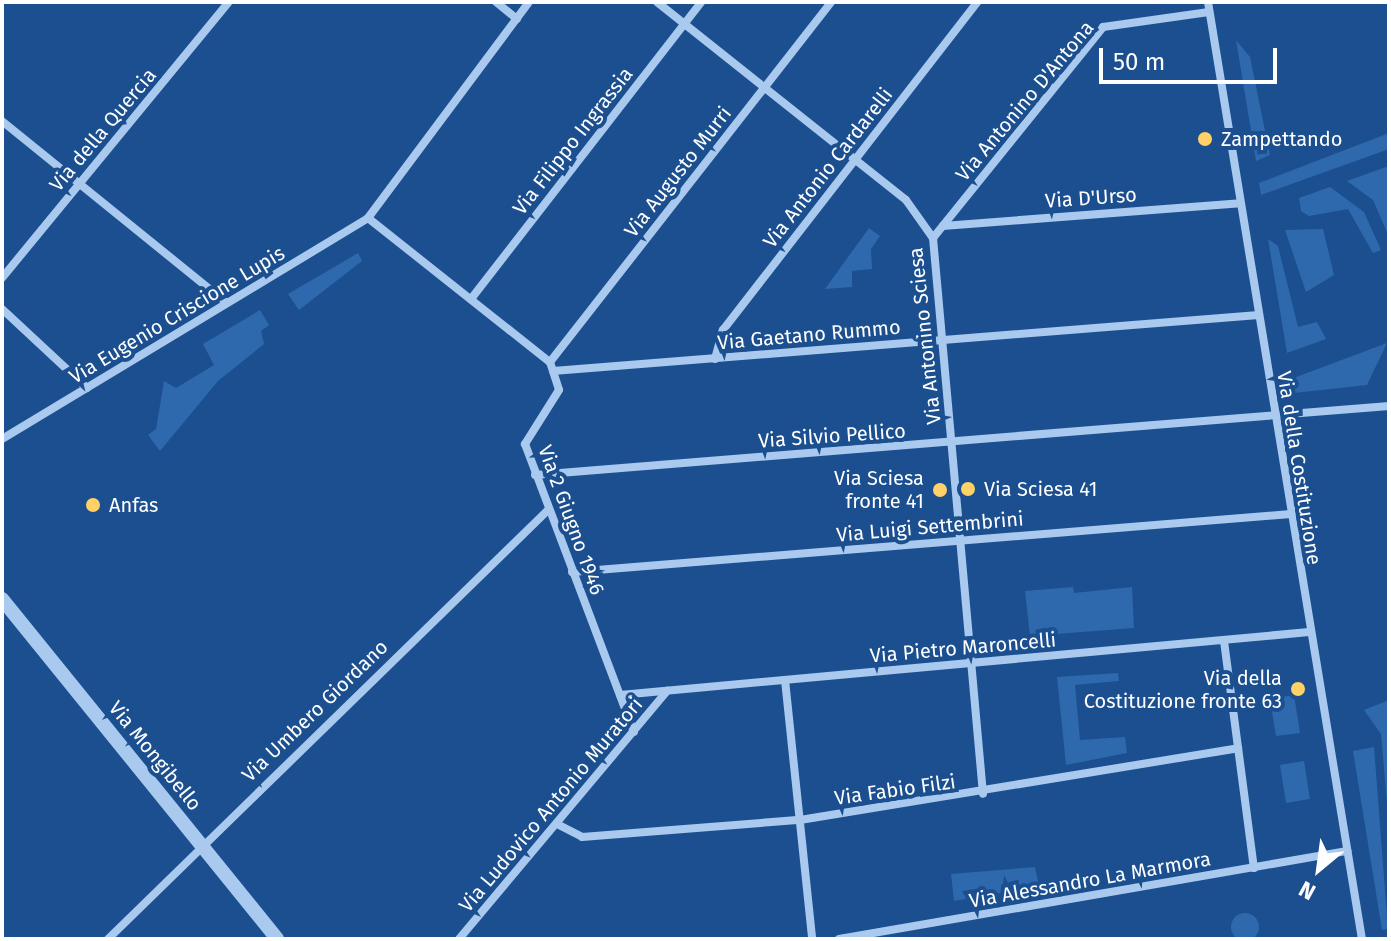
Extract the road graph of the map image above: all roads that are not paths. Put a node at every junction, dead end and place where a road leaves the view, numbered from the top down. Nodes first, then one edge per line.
1 (229, 2) edge
2 (496, 2) edge
3 (529, 2) edge
4 (657, 2) edge
5 (701, 2) edge
6 (831, 2) edge
7 (977, 2) edge
8 (1208, 7) edge
9 (517, 19) junction
10 (684, 24) junction
11 (765, 88) junction
12 (2, 121) edge
13 (855, 159) junction
14 (79, 183) junction
15 (1240, 203) junction
16 (368, 218) junction
17 (943, 226) junction
18 (933, 238) junction
19 (2, 278) edge
20 (471, 299) junction
21 (227, 303) junction
22 (2, 309) edge
23 (1259, 315) junction
24 (942, 341) junction
25 (715, 359) junction
26 (552, 367) junction
27 (87, 388) junction
28 (1389, 406) edge
29 (1275, 415) junction
30 (2, 439) edge
31 (952, 443) junction
32 (535, 475) junction
33 (548, 510) junction
34 (1291, 514) junction
35 (960, 541) junction
36 (572, 572) junction
37 (2, 599) edge
38 (1309, 632) junction
39 (1224, 641) junction
40 (971, 663) junction
41 (785, 680) junction
42 (667, 691) junction
43 (620, 695) junction
44 (634, 732) junction
45 (1238, 748) junction
46 (983, 794) junction
47 (800, 820) junction
48 (557, 824) junction
49 (200, 843) junction
50 (1347, 851) junction
51 (1254, 868) junction
52 (108, 939) edge
53 (277, 939) edge
54 (459, 939) edge
55 (812, 939) edge
56 (839, 939) edge
57 (1362, 939) edge

1 - 14 street, Via della Quercia
2 - 9 street
3 - 9 street
4 - 10 street, Via Antonino Sciesa
5 - 10 street, Via Filippo Ingrassia
6 - 11 street, Via Augusto Murri
7 - 13 street, Via Antonio Cardarelli
8 - 15 street, Via della Costituzione
8 - 17 street, Via Antonino D'Antona
9 - 16 street
10 - 11 street, Via Antonino Sciesa
10 - 20 street, Via Filippo Ingrassia
11 - 13 street, Via Antonino Sciesa
11 - 26 street, Via Augusto Murri
12 - 14 street
13 - 18 street, Via Antonino Sciesa
13 - 25 street, Via Antonio Cardarelli
14 - 19 street, Via della Quercia
14 - 21 street
15 - 17 street, Via D'Urso
15 - 23 street, Via della Costituzione
16 - 20 street
16 - 21 street, Via Eugenio Criscione Lupis
17 - 18 street, Via Antonino D'Antona
18 - 24 street, Via Antonino Sciesa
20 - 26 street
21 - 27 street, Via Eugenio Criscione Lupis
22 - 27 street
23 - 24 street, Via Gaetano Rummo
23 - 29 street, Via della Costituzione
24 - 25 street, Via Gaetano Rummo
24 - 31 street, Via Antonino Sciesa
25 - 26 street, Via Gaetano Rummo
26 - 32 street, Via 2 Giugno 1946
27 - 30 street, Via Eugenio Criscione Lupis
28 - 29 street, Via Silvio Pellico
29 - 31 street, Via Silvio Pellico
29 - 34 street, Via della Costituzione
31 - 32 street, Via Silvio Pellico
31 - 35 street, Via Antonino Sciesa
32 - 33 street, Via 2 Giugno 1946
33 - 36 street, Via 2 Giugno 1946
33 - 49 street, Via Umbero Giordano
34 - 35 street, Via Luigi Settembrini
34 - 38 street, Via della Costituzione
35 - 36 street, Via Luigi Settembrini
35 - 40 street, Via Antonino Sciesa
36 - 43 street, Via 2 Giugno 1946
37 - 49 street, Via Mongibello
38 - 39 street, Via Pietro Maroncelli
38 - 50 street, Via della Costituzione
39 - 40 street, Via Pietro Maroncelli
39 - 45 street
40 - 41 street, Via Pietro Maroncelli
40 - 46 street, Via Antonino Sciesa
41 - 42 street, Via Pietro Maroncelli
41 - 47 street
42 - 43 street, Via Pietro Maroncelli
42 - 44 street, Via Ludovico Antonio Muratori
43 - 44 street, Via 2 Giugno 1946
44 - 48 street, Via Ludovico Antonio Muratori
45 - 46 street, Via Fabio Filzi
45 - 51 street
46 - 47 street, Via Fabio Filzi
47 - 48 street, Via Fabio Filzi
47 - 55 street
48 - 54 street, Via Ludovico Antonio Muratori
49 - 52 street, Via Umbero Giordano
49 - 53 street, Via Mongibello
50 - 51 street, Via Alessandro La Marmora
50 - 57 street, Via della Costituzione
51 - 56 street, Via Alessandro La Marmora

